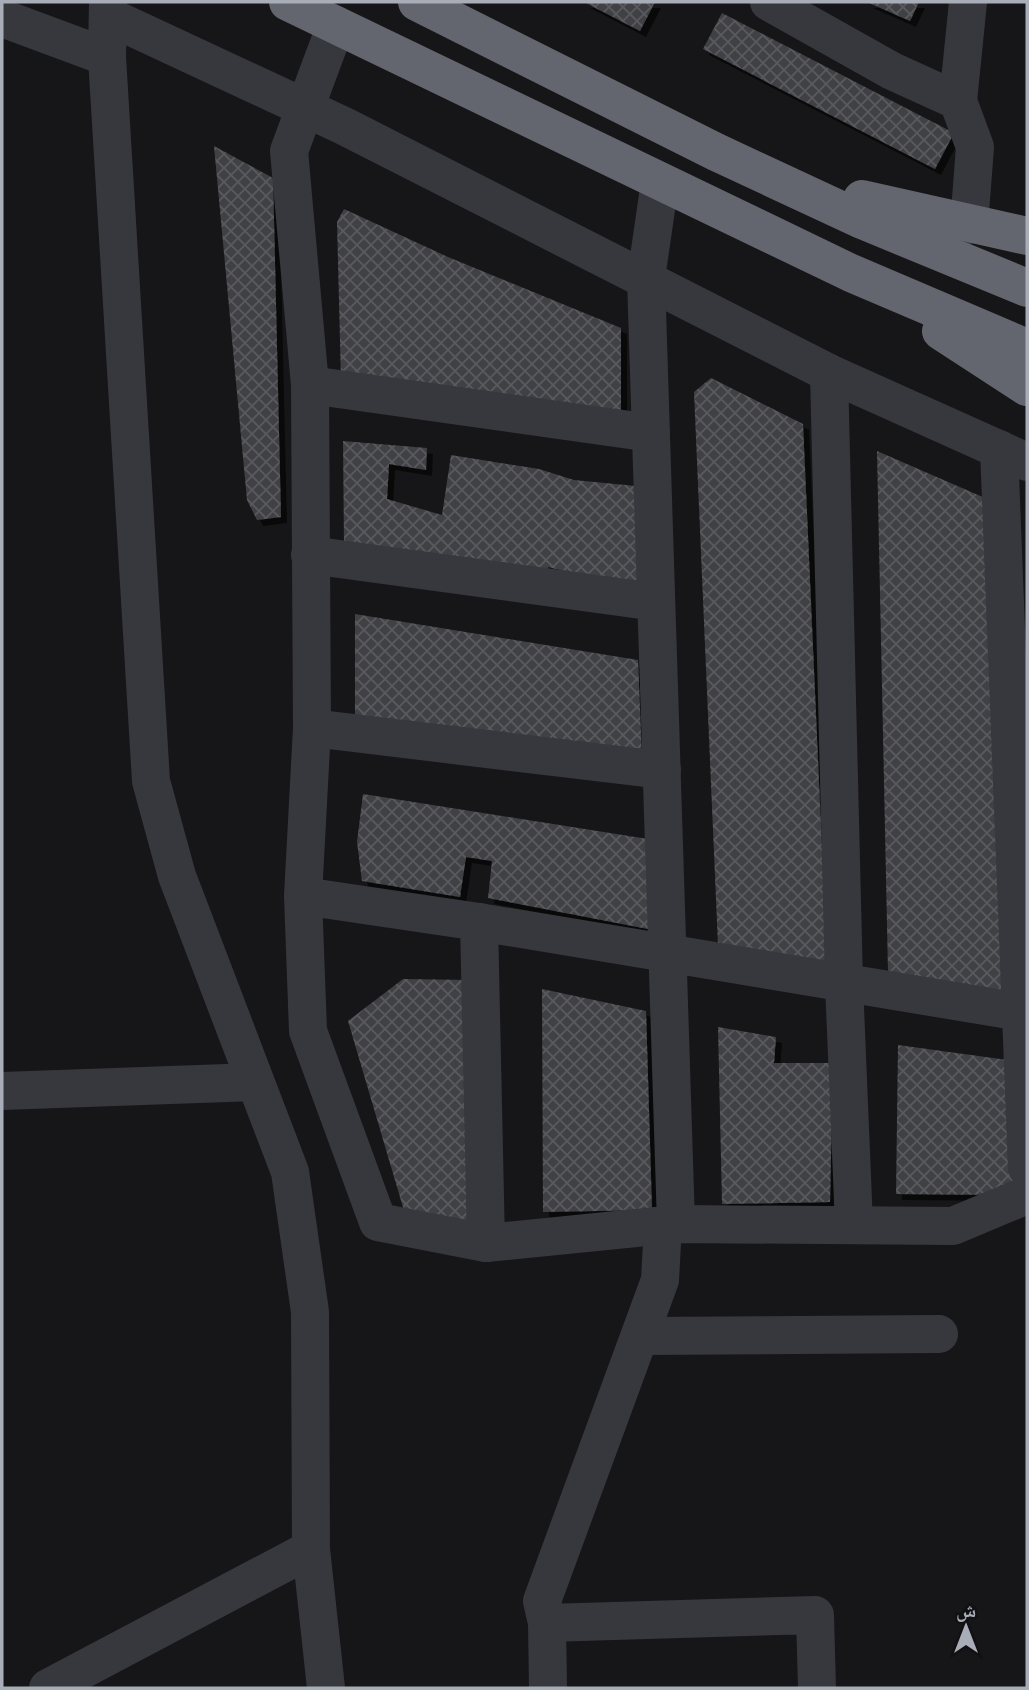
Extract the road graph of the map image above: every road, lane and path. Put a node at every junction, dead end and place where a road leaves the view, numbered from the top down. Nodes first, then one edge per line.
1 (288, 2) edge
2 (417, 2) edge
3 (769, 2) edge
4 (968, 2) edge
5 (108, 9) edge
6 (2, 18) edge
7 (336, 25) junction
8 (107, 57) junction
9 (958, 101) junction
10 (304, 110) junction
11 (774, 178) junction
12 (660, 182) junction
13 (969, 225) junction
14 (1027, 236) edge
15 (852, 272) junction
16 (646, 278) junction
17 (1027, 288) edge
18 (1027, 348) edge
19 (829, 373) junction
20 (310, 385) junction
21 (1027, 387) edge
22 (651, 433) junction
23 (1013, 456) edge
24 (310, 555) junction
25 (656, 602) junction
26 (312, 728) junction
27 (662, 770) junction
28 (303, 896) junction
29 (478, 922) junction
30 (667, 953) junction
31 (844, 983) junction
32 (1024, 1013) edge
33 (255, 1082) junction
34 (2, 1091) edge
35 (1027, 1168) edge
36 (1027, 1195) edge
37 (669, 1225) junction
38 (854, 1225) junction
39 (486, 1243) junction
40 (939, 1334) dead end
41 (642, 1336) junction
42 (311, 1549) junction
43 (547, 1623) junction
44 (48, 1688) edge
45 (326, 1688) edge
46 (548, 1688) edge
47 (817, 1688) edge

1 - 7 highway
2 - 11 highway
3 - 9 street
4 - 9 street
5 - 8 street
5 - 10 street
6 - 8 street
7 - 10 street
7 - 12 highway
8 - 33 street
9 - 13 street
10 - 16 street
10 - 20 street
11 - 13 highway
11 - 17 highway
12 - 15 highway
12 - 16 street
13 - 14 highway
15 - 18 highway
15 - 21 highway
16 - 19 street
16 - 22 street
19 - 23 street
19 - 31 street
20 - 22 street
20 - 24 street
22 - 25 street
23 - 32 street
24 - 25 street
24 - 26 street
25 - 27 street
26 - 27 street
26 - 28 street
27 - 30 street
28 - 29 street
28 - 39 street
29 - 30 street
29 - 39 street
30 - 31 street
30 - 37 street
31 - 32 street
31 - 38 street
32 - 35 street
33 - 34 street
33 - 42 street
36 - 38 street
37 - 38 street
37 - 39 street
37 - 41 street
40 - 41 street
41 - 43 street
42 - 44 street
42 - 45 street
43 - 46 street
43 - 47 street

